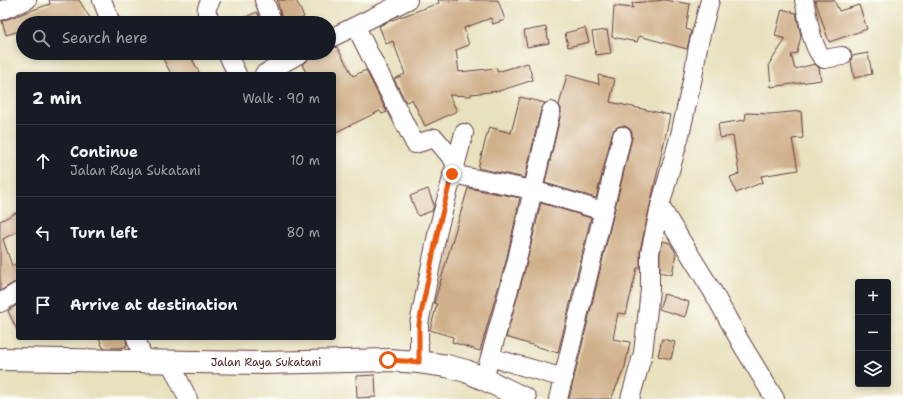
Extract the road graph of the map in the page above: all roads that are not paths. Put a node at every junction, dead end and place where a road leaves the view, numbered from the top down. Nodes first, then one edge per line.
1 (27, 0) edge
2 (102, 0) edge
3 (211, 0) edge
4 (264, 0) edge
5 (408, 0) edge
6 (710, 0) edge
7 (804, 0) edge
8 (0, 11) edge
9 (108, 16) edge
10 (209, 16) edge
11 (270, 16) edge
12 (356, 27) junction
13 (336, 36) edge
14 (842, 56) dead end
15 (230, 60) edge
16 (284, 60) edge
17 (236, 72) edge
18 (267, 72) edge
19 (552, 111) dead end
20 (464, 133) dead end
21 (622, 136) dead end
22 (454, 169) junction
23 (532, 190) junction
24 (660, 206) junction
25 (603, 211) junction
26 (16, 293) edge
27 (0, 303) edge
28 (137, 340) edge
29 (490, 358) junction
30 (0, 359) edge
31 (144, 361) junction
32 (170, 362) junction
33 (419, 362) junction
34 (564, 378) junction
35 (484, 379) junction
36 (188, 399) edge
37 (525, 399) edge
38 (558, 399) edge
39 (630, 399) edge
40 (775, 399) edge

1 - 8 street
2 - 9 street
3 - 10 street
4 - 11 street
5 - 12 street
6 - 24 street
7 - 14 street
12 - 13 street
12 - 22 street
15 - 17 street
16 - 18 street
19 - 23 street
20 - 22 street
21 - 25 street
22 - 23 street
22 - 33 street
23 - 25 street
23 - 29 street
24 - 39 street
24 - 40 street
25 - 34 street
26 - 27 street
28 - 31 street
29 - 34 street
29 - 35 street
30 - 31 street, Jalan Raya Sukatani
31 - 32 street, Jalan Raya Sukatani
32 - 33 street, Jalan Raya Sukatani
32 - 36 street
33 - 35 street, Jalan Raya Sukatani
34 - 38 street
35 - 37 street, Jalan Raya Sukatani

